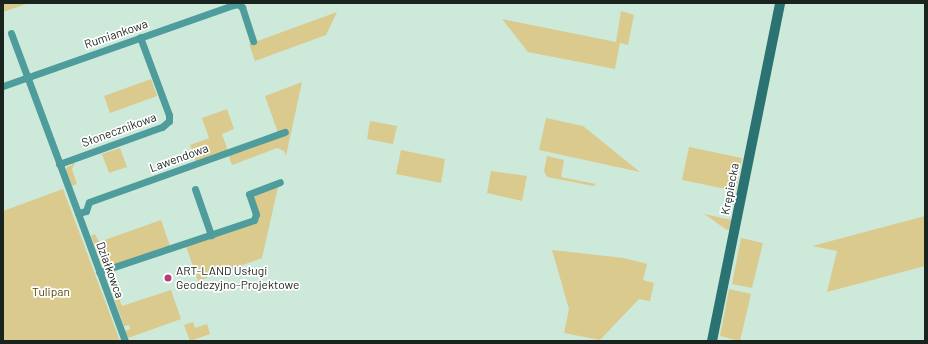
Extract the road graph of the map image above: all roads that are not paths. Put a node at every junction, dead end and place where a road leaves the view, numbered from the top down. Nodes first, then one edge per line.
1 (780, 3) edge
2 (11, 33) dead end
3 (140, 37) junction
4 (254, 41) dead end
5 (26, 77) junction
6 (3, 86) edge
7 (285, 132) dead end
8 (59, 164) junction
9 (280, 182) dead end
10 (195, 189) dead end
11 (78, 214) junction
12 (211, 235) junction
13 (99, 272) junction
14 (125, 341) edge
15 (712, 341) edge

1 - 15 street, Krępiecka
2 - 5 street
3 - 4 street, Rumiankowa
3 - 5 street, Rumiankowa
3 - 8 street, Słonecznikowa
5 - 6 street, Rumiankowa
5 - 8 street
7 - 11 street, Lawendowa
8 - 11 street, Działkowca
9 - 12 street
10 - 12 street
11 - 13 street, Działkowca
12 - 13 street
13 - 14 street, Działkowca

